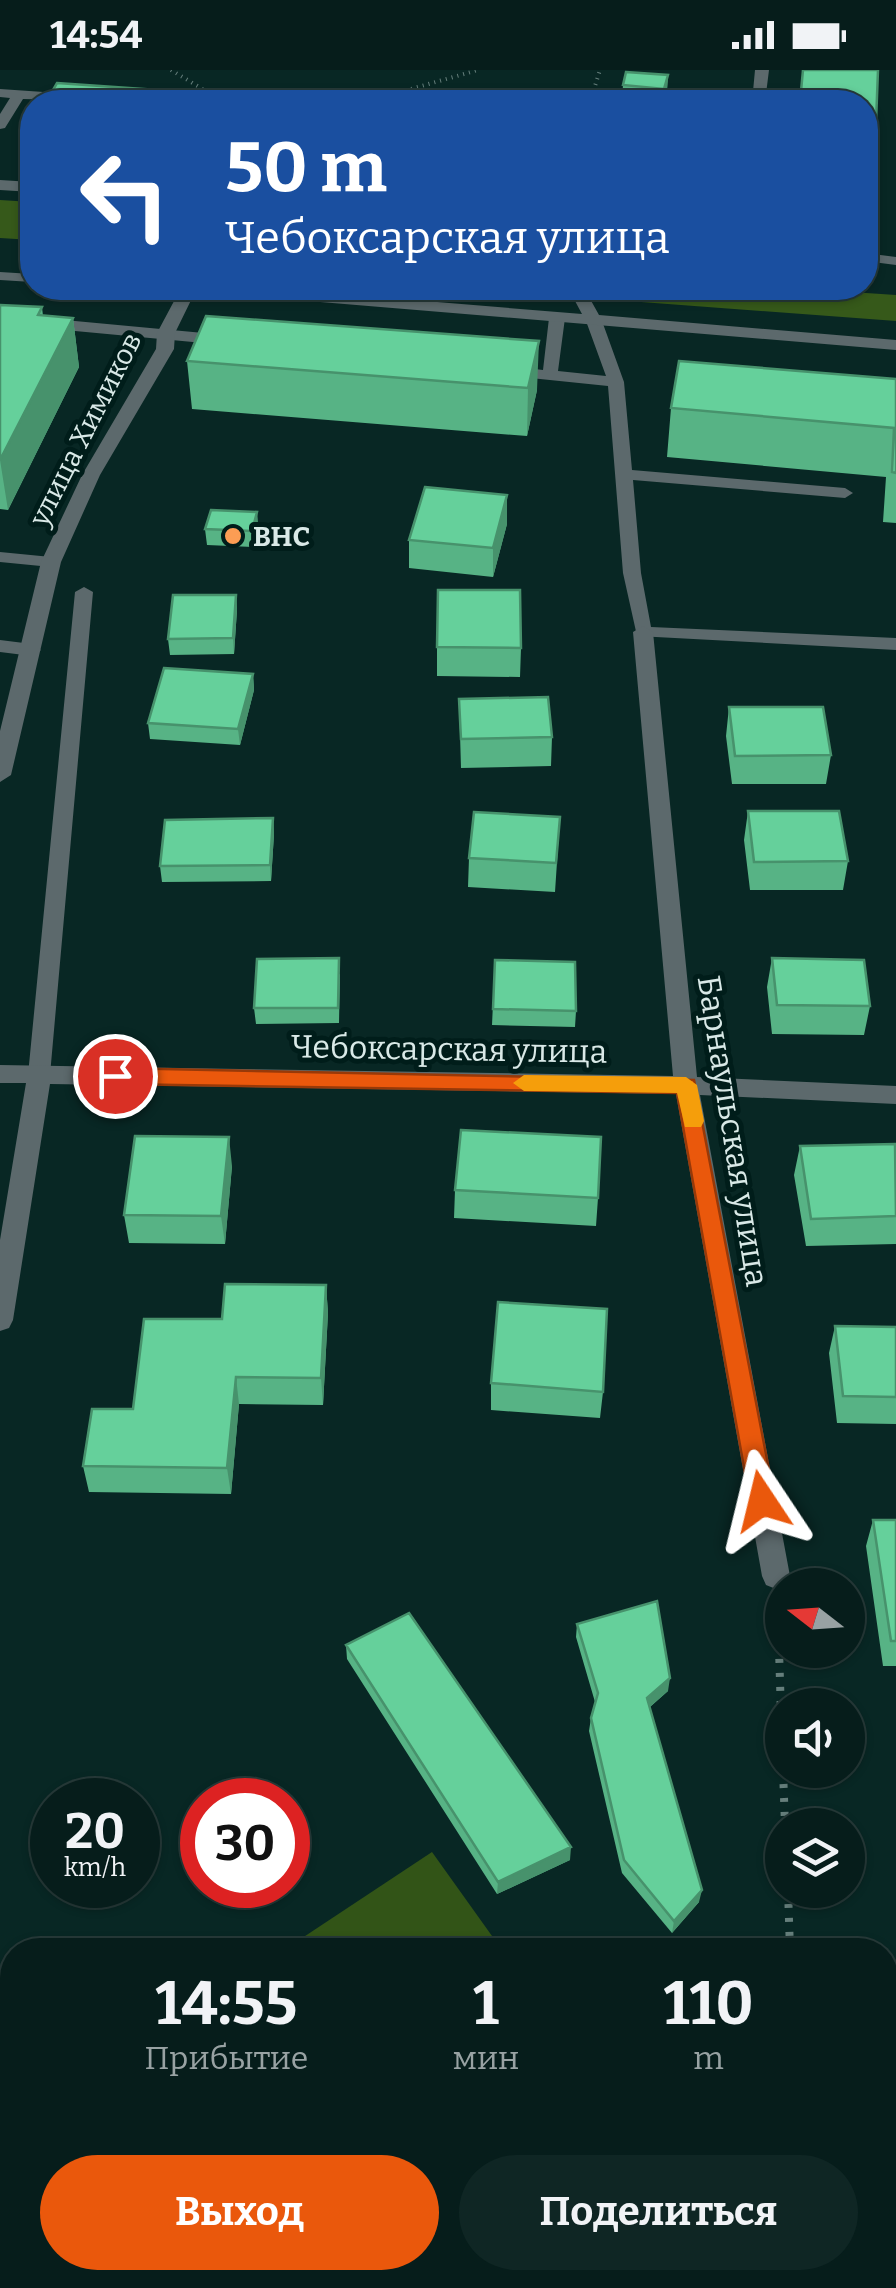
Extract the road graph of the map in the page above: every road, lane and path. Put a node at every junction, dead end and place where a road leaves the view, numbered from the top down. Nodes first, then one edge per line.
1 (171, 70) edge
2 (478, 70) edge
3 (204, 90) edge
4 (407, 90) edge
5 (0, 93) edge
6 (18, 94) joint
7 (0, 126) edge
8 (183, 300) edge
9 (351, 300) edge
10 (583, 300) edge
11 (557, 318) junction
12 (0, 319) edge
13 (594, 321) junction
14 (166, 333) junction
15 (234, 341) edge
16 (896, 346) edge
17 (491, 369) edge
18 (550, 375) junction
19 (616, 382) junction
20 (624, 474) junction
21 (845, 493) dead end
22 (0, 557) edge
23 (51, 562) junction
24 (84, 592) dead end
25 (643, 632) junction
26 (896, 644) edge
27 (0, 646) edge
28 (32, 650) junction
29 (0, 775) edge
30 (0, 1074) edge
31 (39, 1075) junction
32 (686, 1085) junction
33 (896, 1095) edge
34 (0, 1320) edge
35 (775, 1568) edge
36 (789, 1908) edge
37 (790, 1938) edge

1 - 3 path
2 - 4 path
5 - 6 lane
6 - 7 lane
8 - 14 street, улица Химиков
9 - 11 street
10 - 13 street
11 - 13 street
11 - 18 lane
12 - 14 lane
13 - 16 street
13 - 19 lane
14 - 15 lane
14 - 23 street, улица Химиков
17 - 18 lane
18 - 19 lane
19 - 20 lane
20 - 21 lane
20 - 25 lane
22 - 23 lane
23 - 28 street, улица Химиков
24 - 31 lane
25 - 26 lane
25 - 32 street, Барнаульская улица
27 - 28 lane
28 - 29 street, улица Химиков
30 - 31 street, Чебоксарская улица
31 - 32 street, Чебоксарская улица
31 - 34 street
32 - 33 street, Чебоксарская улица
32 - 35 street, Барнаульская улица
36 - 37 path

